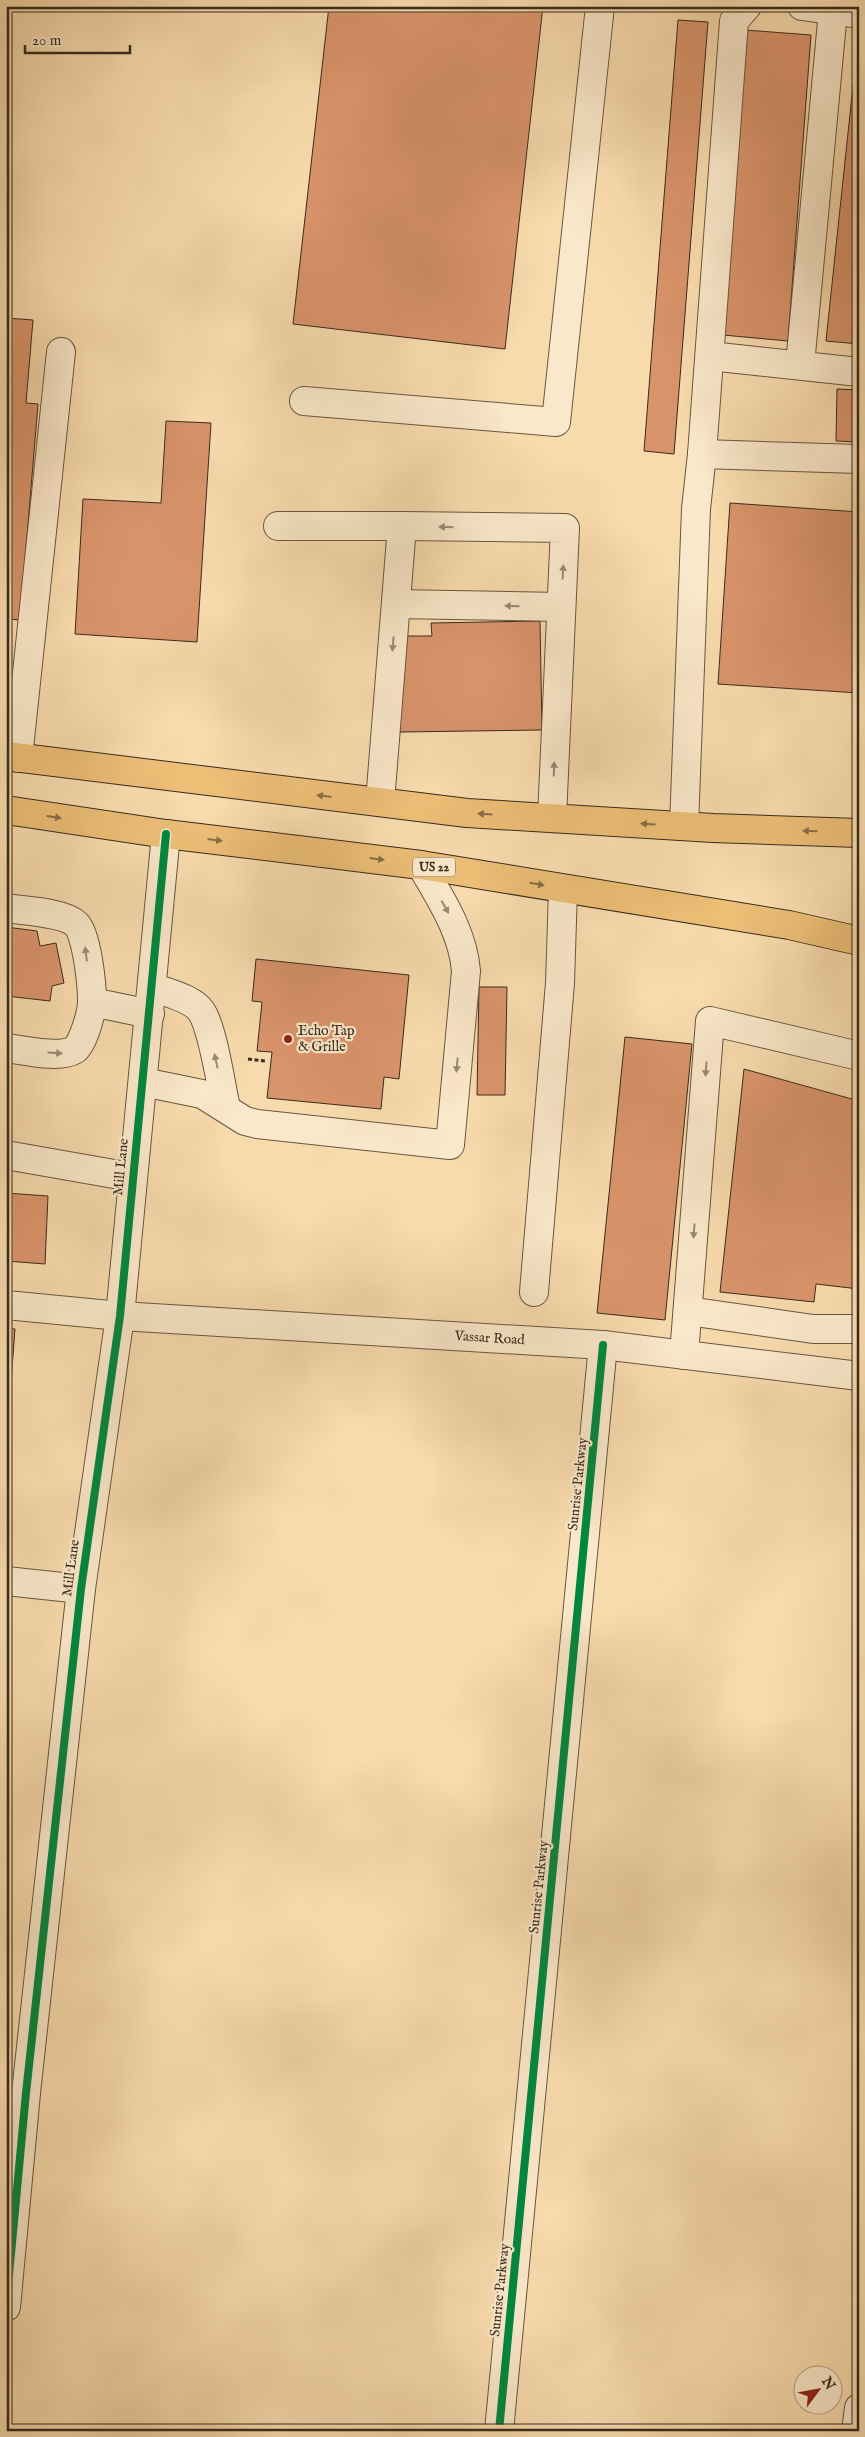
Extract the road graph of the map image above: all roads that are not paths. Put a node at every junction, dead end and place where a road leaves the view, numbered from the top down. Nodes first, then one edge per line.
1 (600, 6) edge
2 (747, 6) edge
3 (802, 6) edge
4 (844, 11) edge
5 (62, 352) dead end
6 (710, 356) junction
7 (800, 365) junction
8 (859, 372) edge
9 (304, 402) dead end
10 (702, 454) junction
11 (859, 459) edge
12 (278, 526) dead end
13 (402, 526) junction
14 (396, 604) junction
15 (561, 607) junction
16 (12, 757) edge
17 (380, 802) junction
18 (6, 810) edge
19 (552, 818) junction
20 (684, 826) junction
21 (859, 832) edge
22 (166, 834) junction
23 (421, 865) junction
24 (563, 888) junction
25 (6, 908) edge
26 (859, 941) edge
27 (153, 987) junction
28 (92, 1002) junction
29 (150, 1014) junction
30 (6, 1048) edge
31 (859, 1056) edge
32 (143, 1082) junction
33 (226, 1108) junction
34 (6, 1155) edge
35 (132, 1177) junction
36 (534, 1292) dead end
37 (6, 1305) edge
38 (688, 1311) junction
39 (120, 1316) junction
40 (859, 1329) edge
41 (603, 1345) junction
42 (684, 1355) junction
43 (859, 1376) edge
44 (6, 1581) edge
45 (80, 1589) junction
46 (16, 2092) edge
47 (6, 2307) edge
48 (859, 2408) edge
49 (499, 2431) edge
50 (856, 2431) edge

1 - 9 street
2 - 6 street
3 - 4 street
4 - 7 street
5 - 16 street
6 - 7 street
6 - 10 street
7 - 8 street
10 - 11 street
10 - 20 street
12 - 13 street
13 - 14 street
15 -> 13 street
15 -> 14 street
14 -> 17 street
19 -> 15 street
17 -> 16 highway
19 -> 17 highway
18 -> 22 highway, US 22
20 -> 19 highway
21 -> 20 highway
22 -> 23 highway, US 22
22 - 27 street, Mill Lane
23 -> 24 highway, US 22
23 -> 33 street
24 - 26 highway, US 22
24 - 36 street
28 -> 25 street
27 - 29 street, Mill Lane
33 -> 27 street
28 - 29 street
30 -> 28 street
29 - 32 street, Mill Lane
31 -> 38 street
32 - 33 street
32 - 35 street, Mill Lane
34 - 35 street
35 - 39 street, Mill Lane
37 - 39 street, Vassar Road
38 - 40 street
38 - 42 street
39 - 41 street, Vassar Road
39 - 45 street, Mill Lane
41 - 42 street, Vassar Road
41 - 49 street, Sunrise Parkway
42 - 43 street, Vassar Road
44 - 45 street
45 - 46 street, Mill Lane
46 - 47 street, Mill Lane
48 - 50 street

